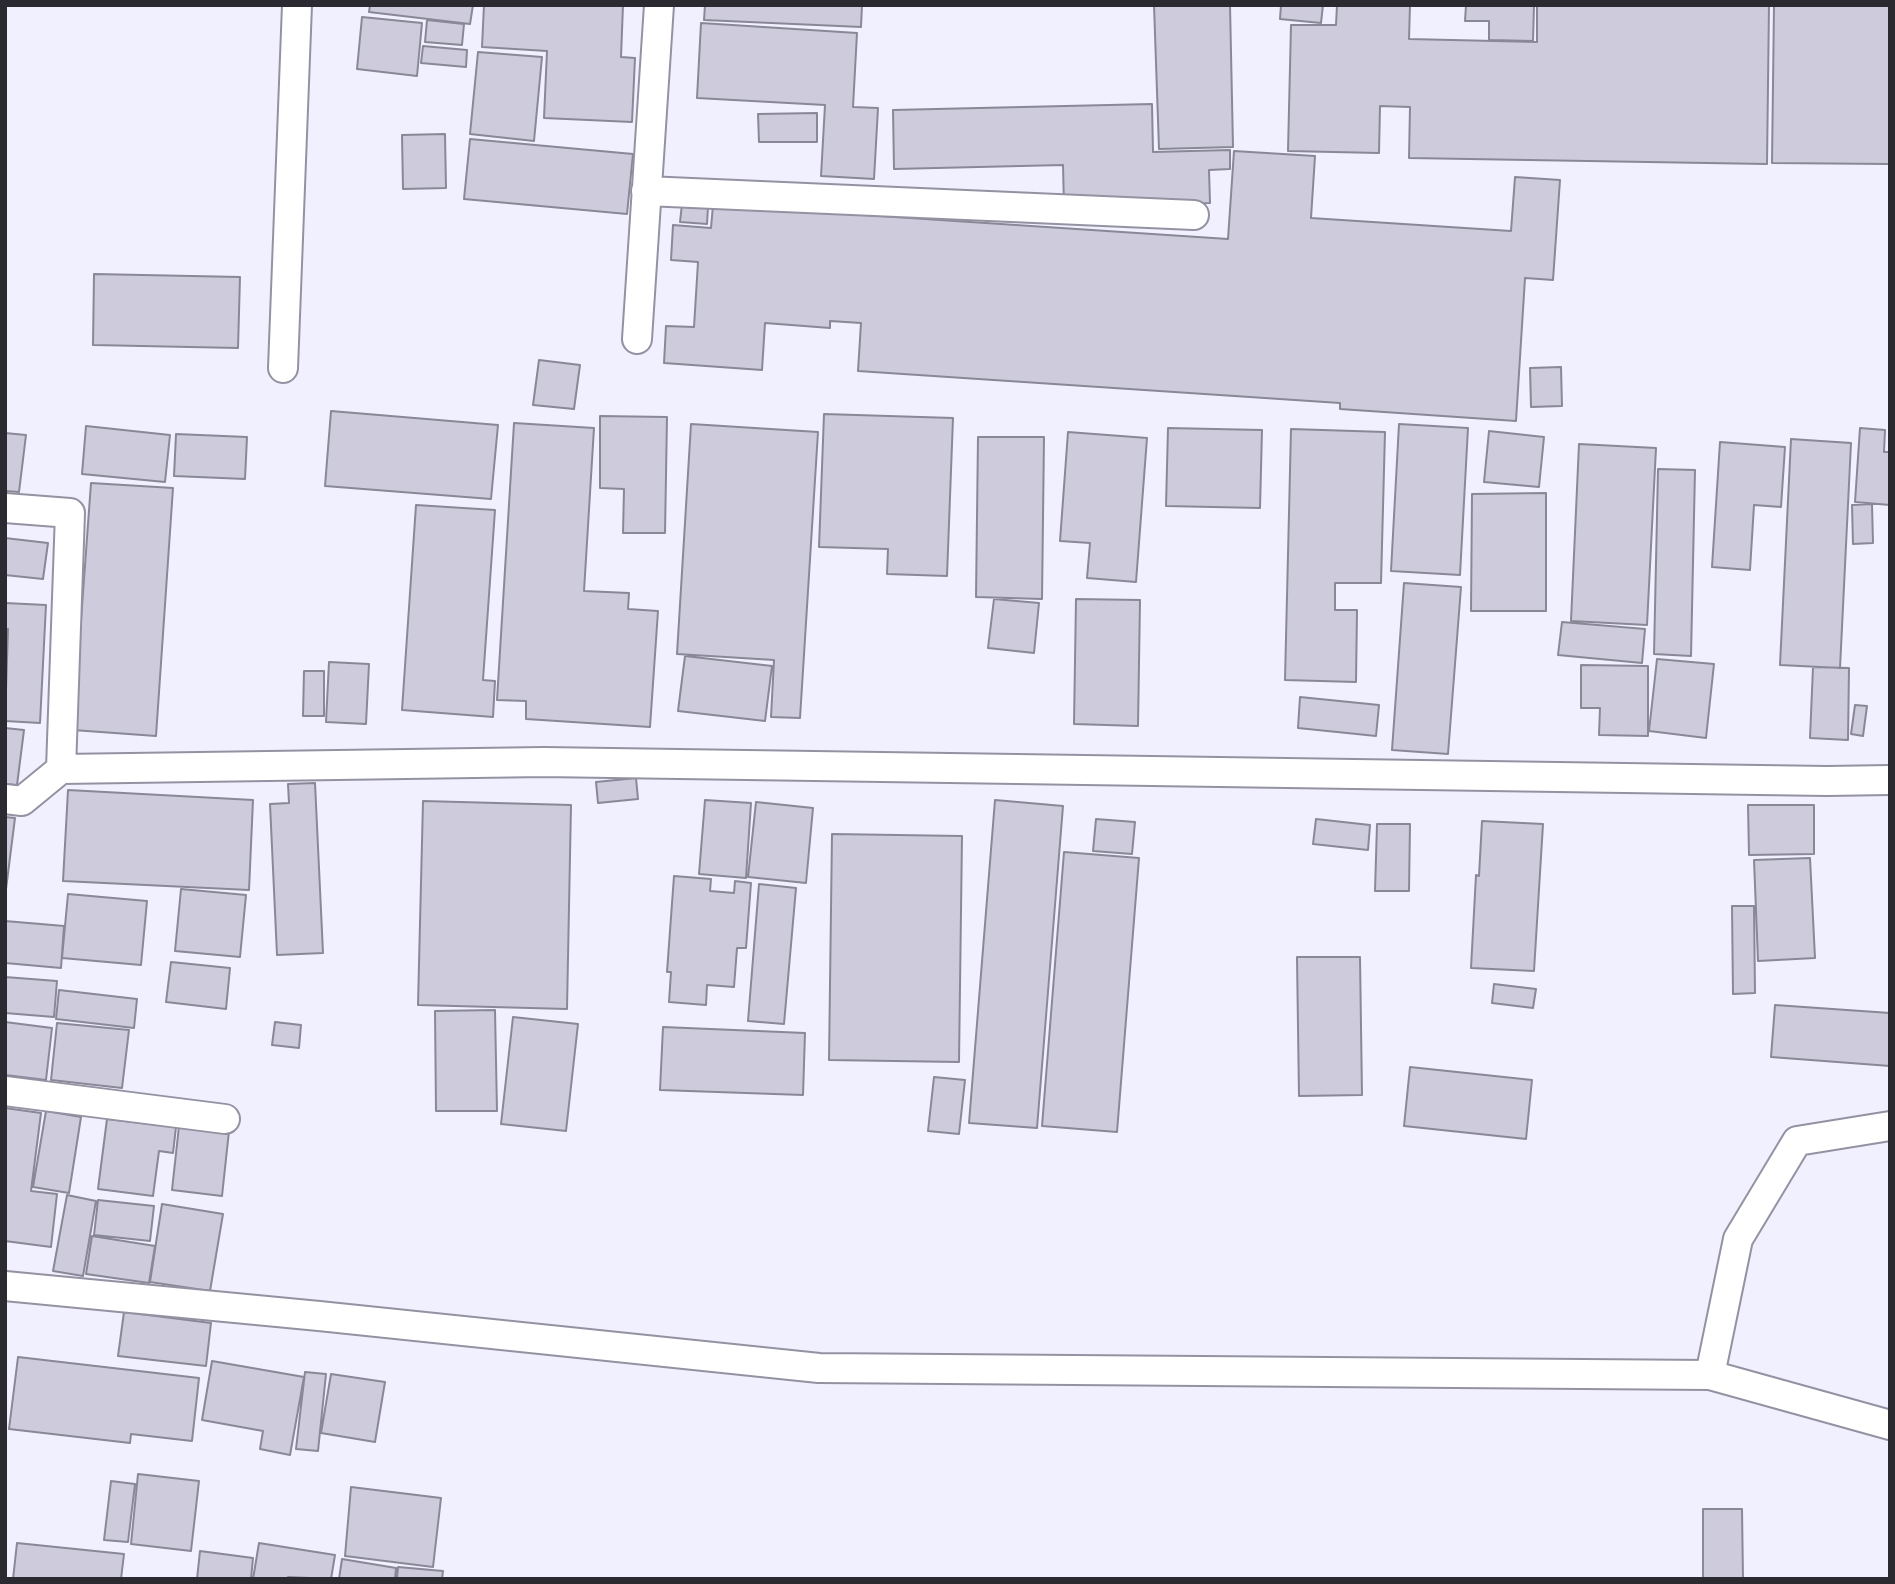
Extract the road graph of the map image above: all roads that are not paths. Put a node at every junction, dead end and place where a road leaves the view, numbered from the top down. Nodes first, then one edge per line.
1 (297, 5) edge
2 (659, 5) edge
3 (646, 191) junction
4 (1194, 215) dead end
5 (637, 339) dead end
6 (282, 368) dead end
7 (5, 508) edge
8 (61, 769) junction
9 (1890, 780) edge
10 (5, 799) edge
11 (5, 1091) edge
12 (225, 1119) dead end
13 (1890, 1126) edge
14 (5, 1286) edge
15 (1710, 1375) junction
16 (1890, 1425) edge

1 - 6 street
2 - 3 street
3 - 4 street
3 - 5 street
7 - 8 street
8 - 9 street
8 - 10 street
11 - 12 street
13 - 15 street
14 - 15 street
15 - 16 street

